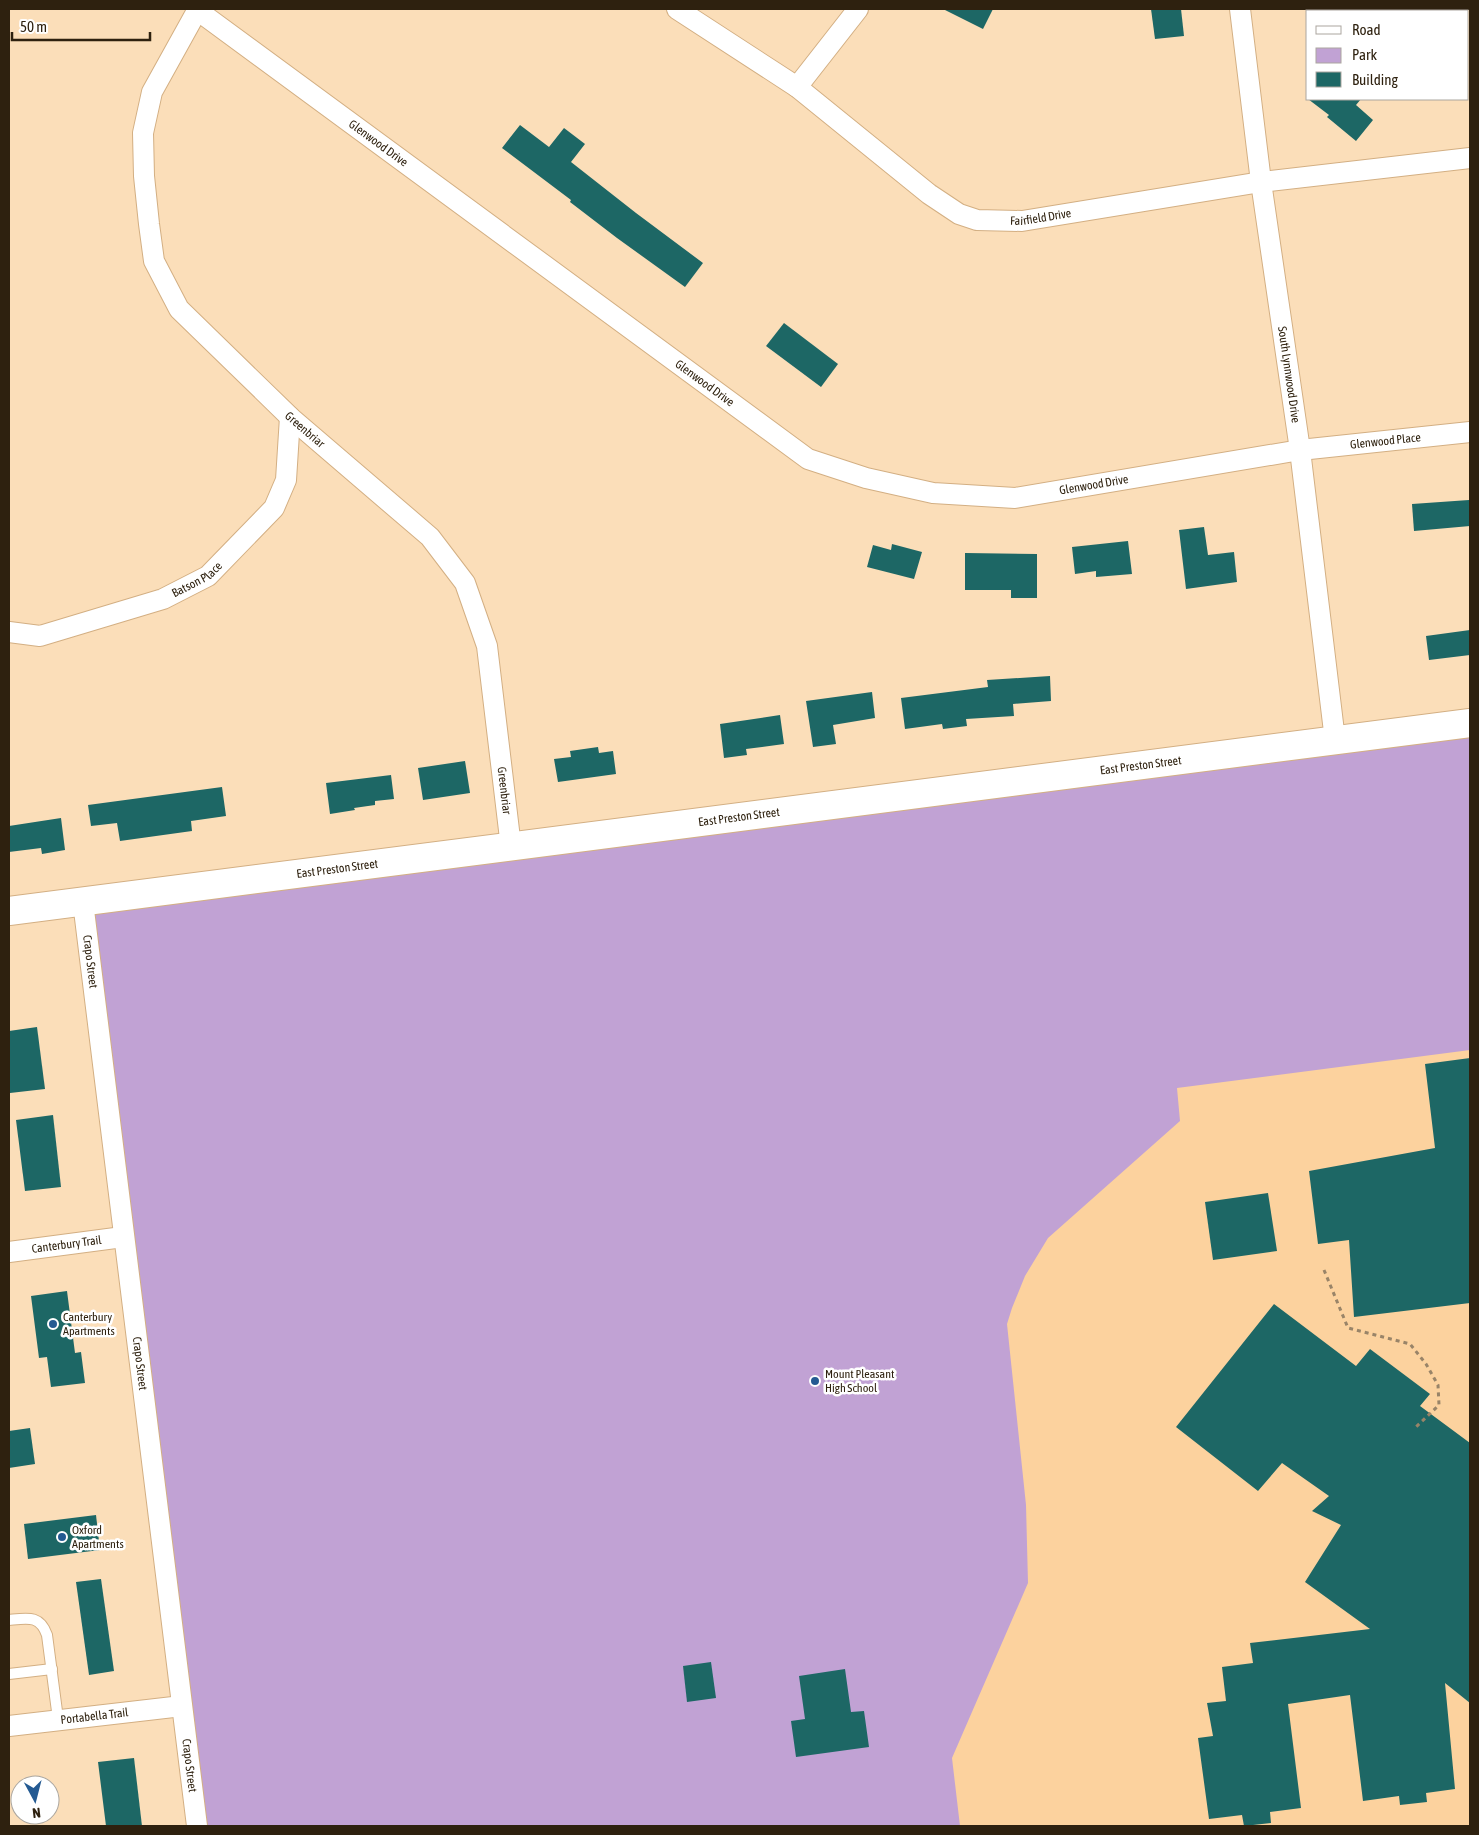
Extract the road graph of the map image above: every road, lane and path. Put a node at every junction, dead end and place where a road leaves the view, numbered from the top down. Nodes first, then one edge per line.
1 (198, 9) edge
2 (678, 9) edge
3 (858, 9) edge
4 (1240, 9) edge
5 (797, 87) junction
6 (1470, 158) edge
7 (1261, 182) junction
8 (290, 417) junction
9 (1470, 432) edge
10 (1300, 450) junction
11 (9, 632) edge
12 (1470, 723) edge
13 (1335, 740) junction
14 (511, 846) junction
15 (83, 902) junction
16 (9, 911) edge
17 (123, 1237) junction
18 (9, 1252) edge
19 (1324, 1270) dead end
20 (1416, 1427) dead end
21 (9, 1620) edge
22 (52, 1669) junction
23 (9, 1674) edge
24 (182, 1706) junction
25 (58, 1719) junction
26 (9, 1726) edge
27 (197, 1826) edge

1 - 8 street, Greenbriar
1 - 10 street, Glenwood Drive
2 - 5 street, Fairfield Drive
3 - 5 street
4 - 7 street, South Lynnwood Drive
5 - 7 street, Fairfield Drive
6 - 7 street, Fairfield Drive
7 - 10 street, South Lynnwood Drive
8 - 11 street, Batson Place
8 - 14 street, Greenbriar
9 - 10 street, Glenwood Place
10 - 13 street, South Lynnwood Drive
12 - 13 street, East Preston Street
13 - 14 street, East Preston Street
14 - 15 street, East Preston Street
15 - 16 street, East Preston Street
15 - 17 street, Crapo Street
17 - 18 street, Canterbury Trail
17 - 24 street, Crapo Street
19 - 20 path
21 - 22 lane
22 - 23 lane
22 - 25 lane
24 - 25 street, Portabella Trail
24 - 27 street, Crapo Street
25 - 26 street, Portabella Trail

